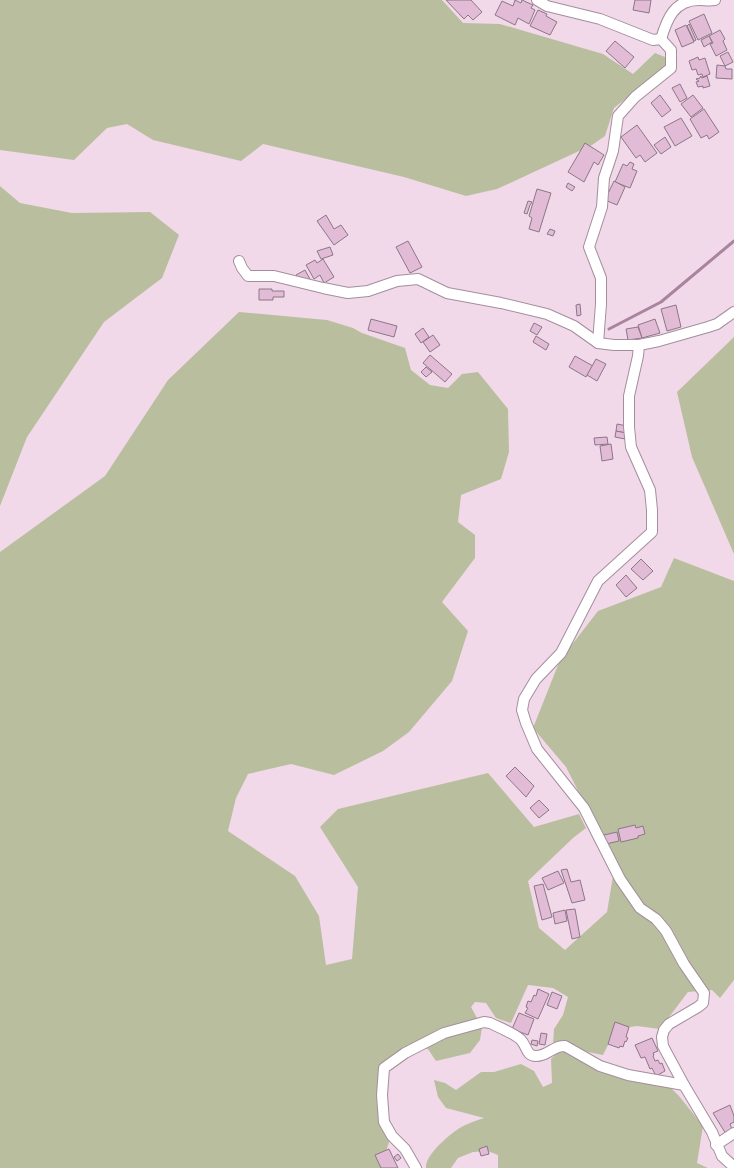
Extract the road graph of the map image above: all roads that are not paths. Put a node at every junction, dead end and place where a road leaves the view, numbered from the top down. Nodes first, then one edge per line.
1 (537, 0) edge
2 (715, 0) edge
3 (661, 39) junction
4 (239, 261) dead end
5 (734, 312) edge
6 (598, 343) junction
7 (639, 345) junction
8 (684, 1084) junction
9 (734, 1133) edge
10 (716, 1145) junction
11 (418, 1165) edge
12 (734, 1166) edge

1 - 3 street
2 - 3 street
3 - 6 street
4 - 6 street
5 - 7 street
6 - 7 street
7 - 8 street
8 - 10 street
8 - 11 street
9 - 10 street
10 - 12 street

